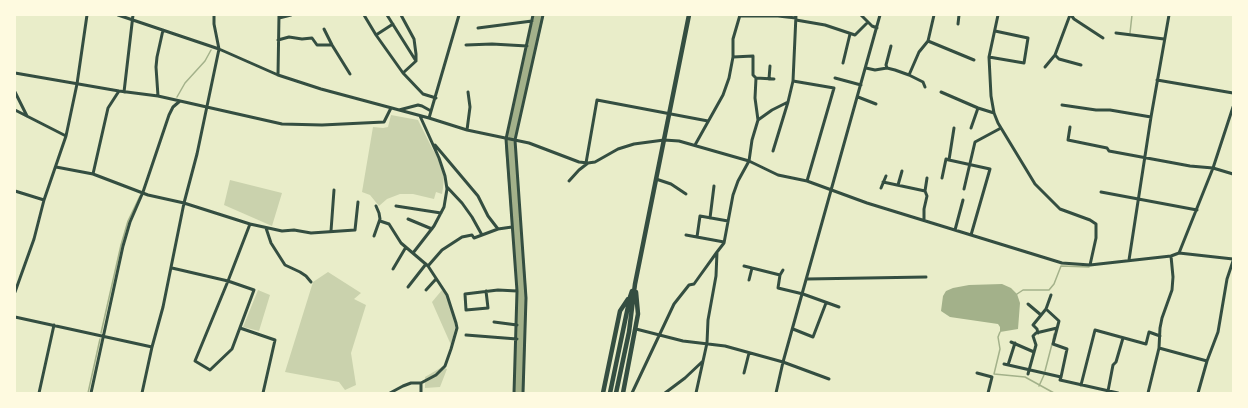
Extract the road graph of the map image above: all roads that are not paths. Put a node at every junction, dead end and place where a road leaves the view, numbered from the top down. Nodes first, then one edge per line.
1 (87, 15) edge
2 (118, 15) edge
3 (133, 15) edge
4 (214, 15) edge
5 (291, 15) edge
6 (364, 15) edge
7 (387, 15) edge
8 (401, 15) edge
9 (459, 15) edge
10 (534, 15) edge
11 (543, 15) edge
12 (689, 15) edge
13 (740, 15) edge
14 (861, 15) edge
15 (880, 15) edge
16 (934, 15) edge
17 (959, 15) edge
18 (998, 15) edge
19 (1070, 15) edge
20 (1169, 15) edge
21 (279, 17) edge
22 (796, 18) edge
23 (132, 20) junction
24 (532, 21) junction
25 (868, 22) junction
26 (393, 24) junction
27 (958, 24) dead end
28 (478, 28) dead end
29 (877, 28) junction
30 (324, 29) dead end
31 (163, 30) junction
32 (995, 31) junction
33 (1116, 33) dead end
34 (850, 34) junction
35 (376, 35) junction
36 (1103, 38) dead end
37 (1164, 39) junction
38 (278, 40) junction
39 (928, 42) junction
40 (332, 45) junction
41 (466, 45) dead end
42 (527, 46) junction
43 (891, 46) dead end
44 (219, 50) junction
45 (1055, 55) junction
46 (733, 57) junction
47 (990, 57) junction
48 (974, 60) dead end
49 (416, 61) junction
50 (843, 63) dead end
51 (1081, 65) dead end
52 (770, 66) dead end
53 (1045, 67) dead end
54 (866, 68) junction
55 (887, 68) junction
56 (15, 73) edge
57 (403, 73) junction
58 (350, 74) dead end
59 (278, 75) junction
60 (909, 75) junction
61 (756, 78) junction
62 (835, 78) dead end
63 (769, 79) junction
64 (774, 79) dead end
65 (1157, 80) junction
66 (793, 82) junction
67 (77, 84) junction
68 (861, 85) junction
69 (925, 87) dead end
70 (119, 91) junction
71 (15, 92) edge
72 (124, 92) junction
73 (468, 92) dead end
74 (941, 92) dead end
75 (1233, 93) edge
76 (158, 96) junction
77 (858, 96) junction
78 (436, 98) junction
79 (180, 101) junction
80 (788, 102) junction
81 (876, 104) dead end
82 (1062, 105) dead end
83 (206, 107) junction
84 (1233, 107) edge
85 (391, 108) junction
86 (978, 108) junction
87 (15, 110) edge
88 (398, 110) junction
89 (431, 111) junction
90 (670, 113) junction
91 (994, 113) junction
92 (28, 116) junction
93 (420, 116) junction
94 (1151, 117) junction
95 (429, 118) junction
96 (758, 120) junction
97 (708, 121) junction
98 (1070, 127) dead end
99 (954, 128) dead end
100 (971, 128) dead end
101 (1001, 128) junction
102 (467, 130) junction
103 (66, 136) junction
104 (507, 139) junction
105 (514, 140) junction
106 (664, 140) junction
107 (433, 142) junction
108 (695, 145) junction
109 (773, 151) dead end
110 (1146, 158) junction
111 (949, 160) junction
112 (749, 161) junction
113 (587, 163) junction
114 (970, 164) junction
115 (56, 167) junction
116 (1213, 168) junction
117 (902, 171) dead end
118 (93, 174) junction
119 (1233, 174) edge
120 (886, 176) dead end
121 (927, 178) dead end
122 (942, 178) dead end
123 (656, 179) junction
124 (570, 181) dead end
125 (807, 181) junction
126 (884, 182) junction
127 (898, 185) junction
128 (714, 186) dead end
129 (447, 187) junction
130 (881, 188) dead end
131 (832, 189) junction
132 (964, 189) dead end
133 (334, 190) dead end
134 (15, 191) edge
135 (924, 191) junction
136 (143, 192) junction
137 (1101, 192) dead end
138 (686, 194) dead end
139 (1138, 199) junction
140 (44, 200) junction
141 (963, 200) dead end
142 (358, 202) dead end
143 (184, 203) junction
144 (376, 206) dead end
145 (396, 206) dead end
146 (1197, 210) junction
147 (441, 213) junction
148 (710, 218) junction
149 (408, 219) dead end
150 (924, 220) junction
151 (380, 221) junction
152 (728, 221) junction
153 (250, 224) junction
154 (512, 227) junction
155 (266, 228) junction
156 (432, 229) junction
157 (498, 229) junction
158 (954, 230) junction
159 (331, 231) junction
160 (482, 235) junction
161 (686, 235) dead end
162 (971, 235) junction
163 (374, 236) dead end
164 (697, 237) junction
165 (724, 242) junction
166 (406, 248) junction
167 (717, 252) junction
168 (413, 253) junction
169 (1179, 253) junction
170 (1171, 256) junction
171 (1129, 260) junction
172 (1233, 260) edge
173 (427, 265) junction
174 (1090, 265) junction
175 (744, 266) dead end
176 (172, 268) junction
177 (752, 268) junction
178 (393, 269) dead end
179 (782, 270) dead end
180 (780, 276) junction
181 (926, 277) dead end
182 (436, 279) junction
183 (807, 279) junction
184 (749, 280) dead end
185 (228, 281) junction
186 (311, 282) dead end
187 (635, 284) junction
188 (408, 287) dead end
189 (426, 290) dead end
190 (517, 290) junction
191 (486, 291) junction
192 (15, 292) edge
193 (803, 294) junction
194 (1051, 295) dead end
195 (630, 297) junction
196 (826, 303) junction
197 (1028, 304) dead end
198 (839, 307) dead end
199 (1046, 309) junction
200 (1041, 315) junction
201 (15, 317) edge
202 (494, 322) dead end
203 (517, 325) junction
204 (54, 326) junction
205 (240, 328) junction
206 (1057, 328) junction
207 (636, 329) junction
208 (793, 329) junction
209 (1038, 333) junction
210 (659, 334) junction
211 (466, 335) dead end
212 (1160, 336) junction
213 (103, 337) junction
214 (1122, 338) junction
215 (517, 339) junction
216 (707, 344) junction
217 (152, 347) junction
218 (1159, 348) junction
219 (1034, 352) junction
220 (749, 353) junction
221 (516, 354) junction
222 (524, 354) junction
223 (703, 361) junction
224 (1207, 361) junction
225 (783, 362) junction
226 (1004, 364) dead end
227 (1008, 365) junction
228 (1029, 370) junction
229 (744, 373) dead end
230 (977, 373) dead end
231 (1028, 374) dead end
232 (1061, 377) junction
233 (829, 379) dead end
234 (421, 383) junction
235 (1081, 385) junction
236 (1106, 391) edge
237 (39, 393) edge
238 (91, 393) edge
239 (142, 393) edge
240 (262, 393) edge
241 (390, 393) edge
242 (421, 393) edge
243 (514, 393) edge
244 (523, 393) edge
245 (603, 393) edge
246 (610, 393) edge
247 (616, 393) edge
248 (623, 393) edge
249 (632, 393) edge
250 (665, 393) edge
251 (696, 393) edge
252 (776, 393) edge
253 (988, 393) edge
254 (1118, 393) edge
255 (1148, 393) edge
256 (1198, 393) edge

1 - 67 street
2 - 23 street
3 - 23 street
4 - 44 street
5 - 21 street
6 - 35 street
7 - 26 street
8 - 49 street
9 - 78 street
10 - 24 street
11 - 105 street
12 - 90 main road
13 - 22 street
13 - 46 street
14 - 25 street
15 - 29 street
16 - 39 street
17 - 27 street
18 - 32 street
19 - 36 street
19 - 45 street
20 - 37 street
21 - 38 street
22 - 34 street
22 - 66 street
23 - 31 street
23 - 72 street
24 - 28 street
24 - 42 street
25 - 29 street
25 - 34 street
26 - 35 street
26 - 49 street
29 - 54 street
30 - 40 street
31 - 44 street
31 - 76 street
32 - 47 street
32 - 47 street
33 - 37 street
34 - 50 street
35 - 57 street
37 - 65 street
38 - 40 street
38 - 59 street
39 - 48 street
39 - 60 street
40 - 58 street
41 - 42 street
42 - 104 street
43 - 55 street
44 - 59 street
44 - 83 street
45 - 51 street
45 - 53 street
46 - 61 street
46 - 97 street
47 - 91 street
49 - 57 street
52 - 63 street
54 - 55 street
54 - 68 street
55 - 60 street
56 - 67 street
57 - 78 street
59 - 85 street
60 - 69 street
61 - 63 street
61 - 96 street
62 - 68 street
63 - 64 street
65 - 75 street
65 - 94 street
66 - 80 street
66 - 125 street
67 - 70 street
67 - 103 street
68 - 77 street
70 - 72 street
70 - 118 street
71 - 92 street
72 - 76 street
73 - 102 street
74 - 86 street
76 - 79 street
77 - 81 street
77 - 131 street
78 - 89 street
79 - 83 street
79 - 136 street
80 - 96 street
80 - 109 street
82 - 94 street
83 - 85 street
83 - 143 street
84 - 116 street
85 - 88 street
86 - 91 street
86 - 100 street
87 - 92 street
88 - 89 street
88 - 93 street
89 - 95 street
90 - 97 street
90 - 106 main road
90 - 113 street
91 - 101 street
92 - 103 street
93 - 95 street
93 - 107 street
94 - 110 street
95 - 102 street
96 - 112 street
97 - 108 street
98 - 110 street
99 - 111 street
101 - 114 street
101 - 174 street
102 - 104 street
103 - 115 street
104 - 105 street
104 - 154 street
105 - 113 street
105 - 222 street
106 - 108 street
106 - 113 street
106 - 123 main road
107 - 129 street
107 - 157 street
108 - 112 street
110 - 116 street
110 - 139 street
111 - 114 street
111 - 122 street
112 - 125 street
112 - 152 street
113 - 124 street
114 - 132 street
114 - 162 street
115 - 118 street
115 - 140 street
116 - 119 street
116 - 146 street
117 - 127 street
118 - 136 street
120 - 126 street
121 - 135 street
123 - 138 street
123 - 187 main road
125 - 131 street
126 - 127 street
126 - 130 street
127 - 135 street
128 - 148 street
129 - 147 street
129 - 160 street
131 - 150 street
131 - 183 street
133 - 159 street
134 - 140 street
135 - 150 street
136 - 143 street
136 - 213 street
137 - 139 street
139 - 146 street
139 - 171 street
140 - 192 street
141 - 158 street
142 - 159 street
143 - 153 street
143 - 176 street
144 - 151 street
145 - 147 street
146 - 169 street
147 - 156 street
148 - 152 street
148 - 164 street
149 - 156 street
150 - 158 street
151 - 163 street
151 - 166 street
152 - 165 street
153 - 155 street
153 - 185 street
154 - 157 street
154 - 190 street
155 - 159 street
155 - 186 street
156 - 168 street
157 - 160 street
158 - 162 street
160 - 173 street
161 - 164 street
162 - 174 street
164 - 165 street
165 - 167 street
166 - 168 street
166 - 178 street
167 - 210 street
167 - 216 street
168 - 173 street
169 - 170 street
169 - 172 street
170 - 171 street
170 - 212 street
171 - 174 street
172 - 224 street
173 - 182 street
173 - 188 street
175 - 177 street
176 - 185 street
176 - 217 street
177 - 180 street
177 - 184 street
179 - 180 street
180 - 193 street
181 - 183 street
182 - 189 street
182 - 234 street
183 - 193 street
185 - 205 street
185 - 205 street
187 - 195 main road
187 - 207 main road
187 - 247 main road
190 - 191 street
190 - 203 street
191 - 191 street
193 - 196 street
193 - 208 street
194 - 199 street
195 - 245 main road
195 - 246 main road
196 - 198 street
196 - 208 street
197 - 200 street
199 - 200 street
199 - 206 street
200 - 209 street
201 - 204 street
202 - 203 street
203 - 215 street
204 - 213 street
204 - 237 street
205 - 240 street
206 - 209 street
206 - 232 street
207 - 210 street
207 - 248 main road
208 - 225 street
209 - 219 street
210 - 216 street
210 - 249 street
211 - 215 street
212 - 214 street
212 - 218 street
213 - 217 street
213 - 238 street
214 - 235 street
214 - 236 street
215 - 221 street
216 - 220 street
216 - 223 street
217 - 239 street
218 - 224 street
218 - 255 street
219 - 227 street
219 - 228 street
220 - 225 street
220 - 229 street
221 - 222 street
221 - 243 street
222 - 244 street
223 - 250 street
223 - 251 street
224 - 256 street
225 - 233 street
225 - 252 street
226 - 227 street
227 - 228 street
228 - 231 street
228 - 232 street
230 - 253 street
232 - 235 street
234 - 241 street
234 - 242 street
235 - 236 street
236 - 254 street

